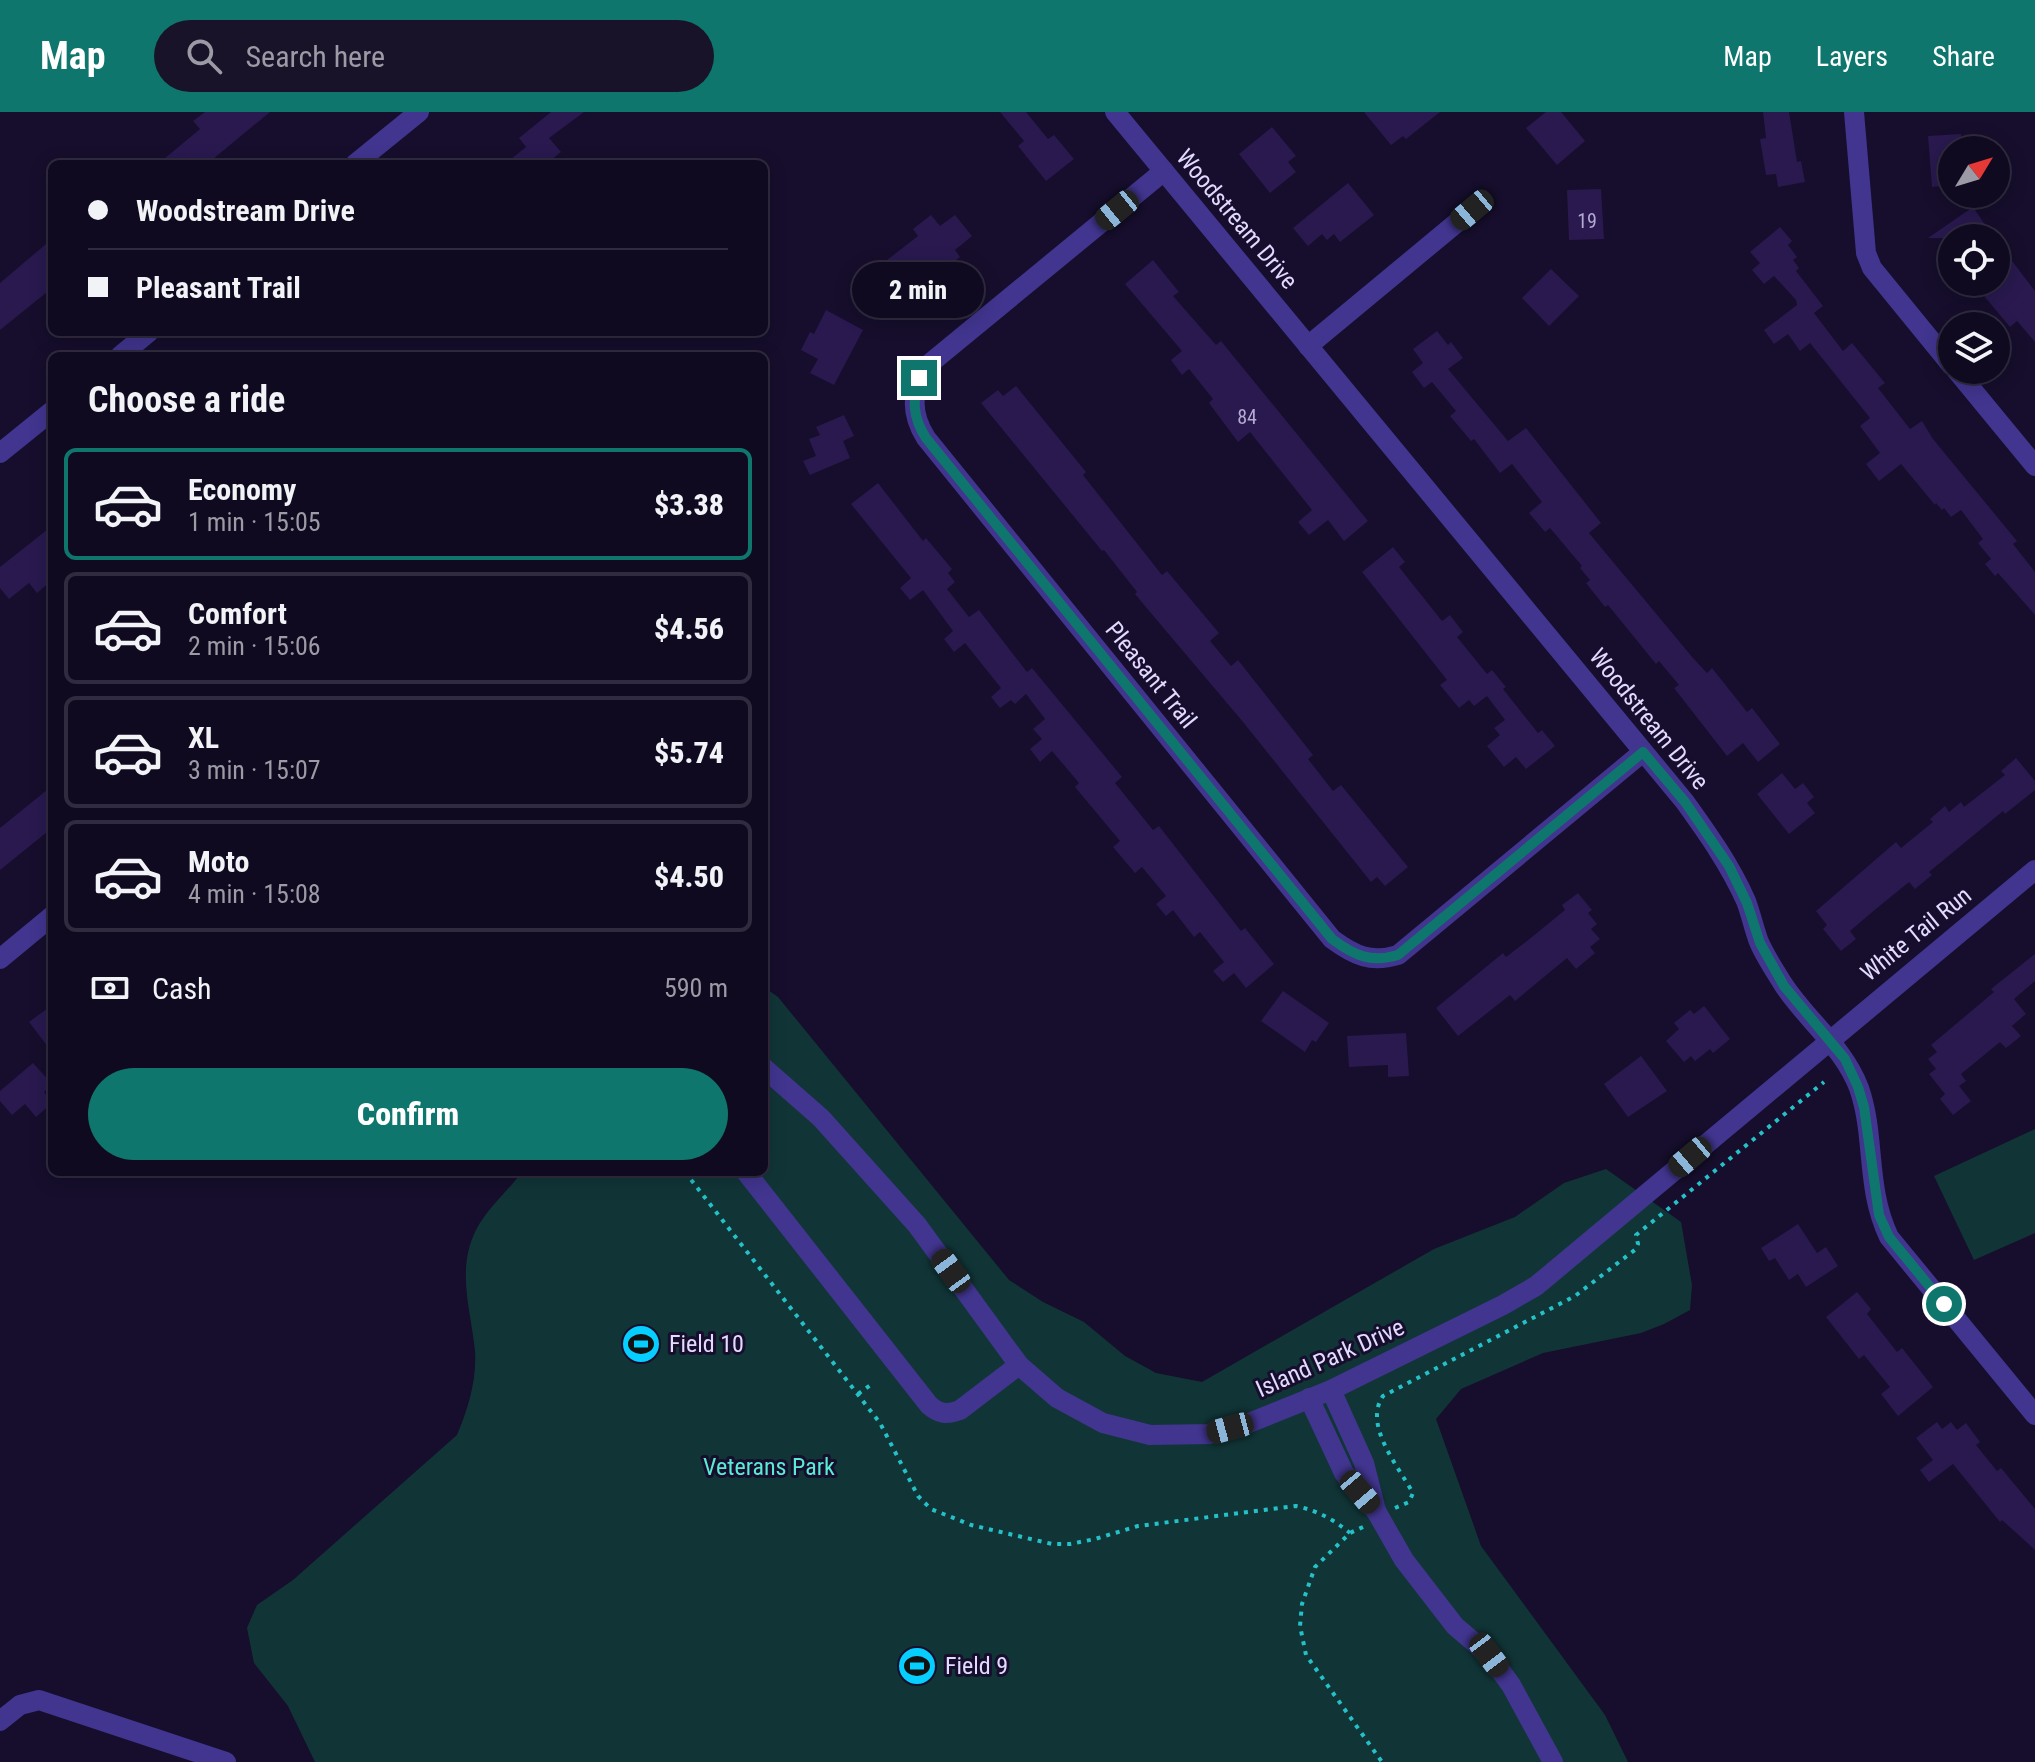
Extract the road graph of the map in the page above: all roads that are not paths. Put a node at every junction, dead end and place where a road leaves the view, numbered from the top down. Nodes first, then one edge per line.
1 (419, 112) edge
2 (1115, 112) edge
3 (1854, 112) edge
4 (360, 160) edge
5 (1164, 171) junction
6 (1472, 210) dead end
7 (146, 336) edge
8 (1308, 346) junction
9 (1938, 348) edge
10 (132, 352) edge
11 (1967, 384) edge
12 (48, 414) edge
13 (0, 453) edge
14 (2035, 466) edge
15 (1643, 752) junction
16 (2035, 870) edge
17 (48, 919) edge
18 (0, 959) edge
19 (1830, 1038) junction
20 (768, 1072) edge
21 (749, 1176) edge
22 (1019, 1365) junction
23 (1331, 1390) junction
24 (1309, 1398) junction
25 (2035, 1415) edge
26 (1377, 1514) junction
27 (0, 1721) edge
28 (226, 1762) edge
29 (1553, 1762) edge

1 - 4 street
2 - 5 street, Woodstream Drive
3 - 9 street
5 - 8 street, Woodstream Drive
5 - 15 street, Pleasant Trail
6 - 8 street
7 - 10 street
8 - 15 street, Woodstream Drive
11 - 14 street
12 - 13 street
15 - 19 street, Woodstream Drive
16 - 19 street, White Tail Run
17 - 18 street
19 - 23 street, Island Park Drive
19 - 25 street, Woodstream Drive
20 - 22 street, Island Park Drive
21 - 22 street
22 - 24 street, Island Park Drive
23 - 24 street, Island Park Drive
23 - 26 street
24 - 26 street
26 - 29 street
27 - 28 street

